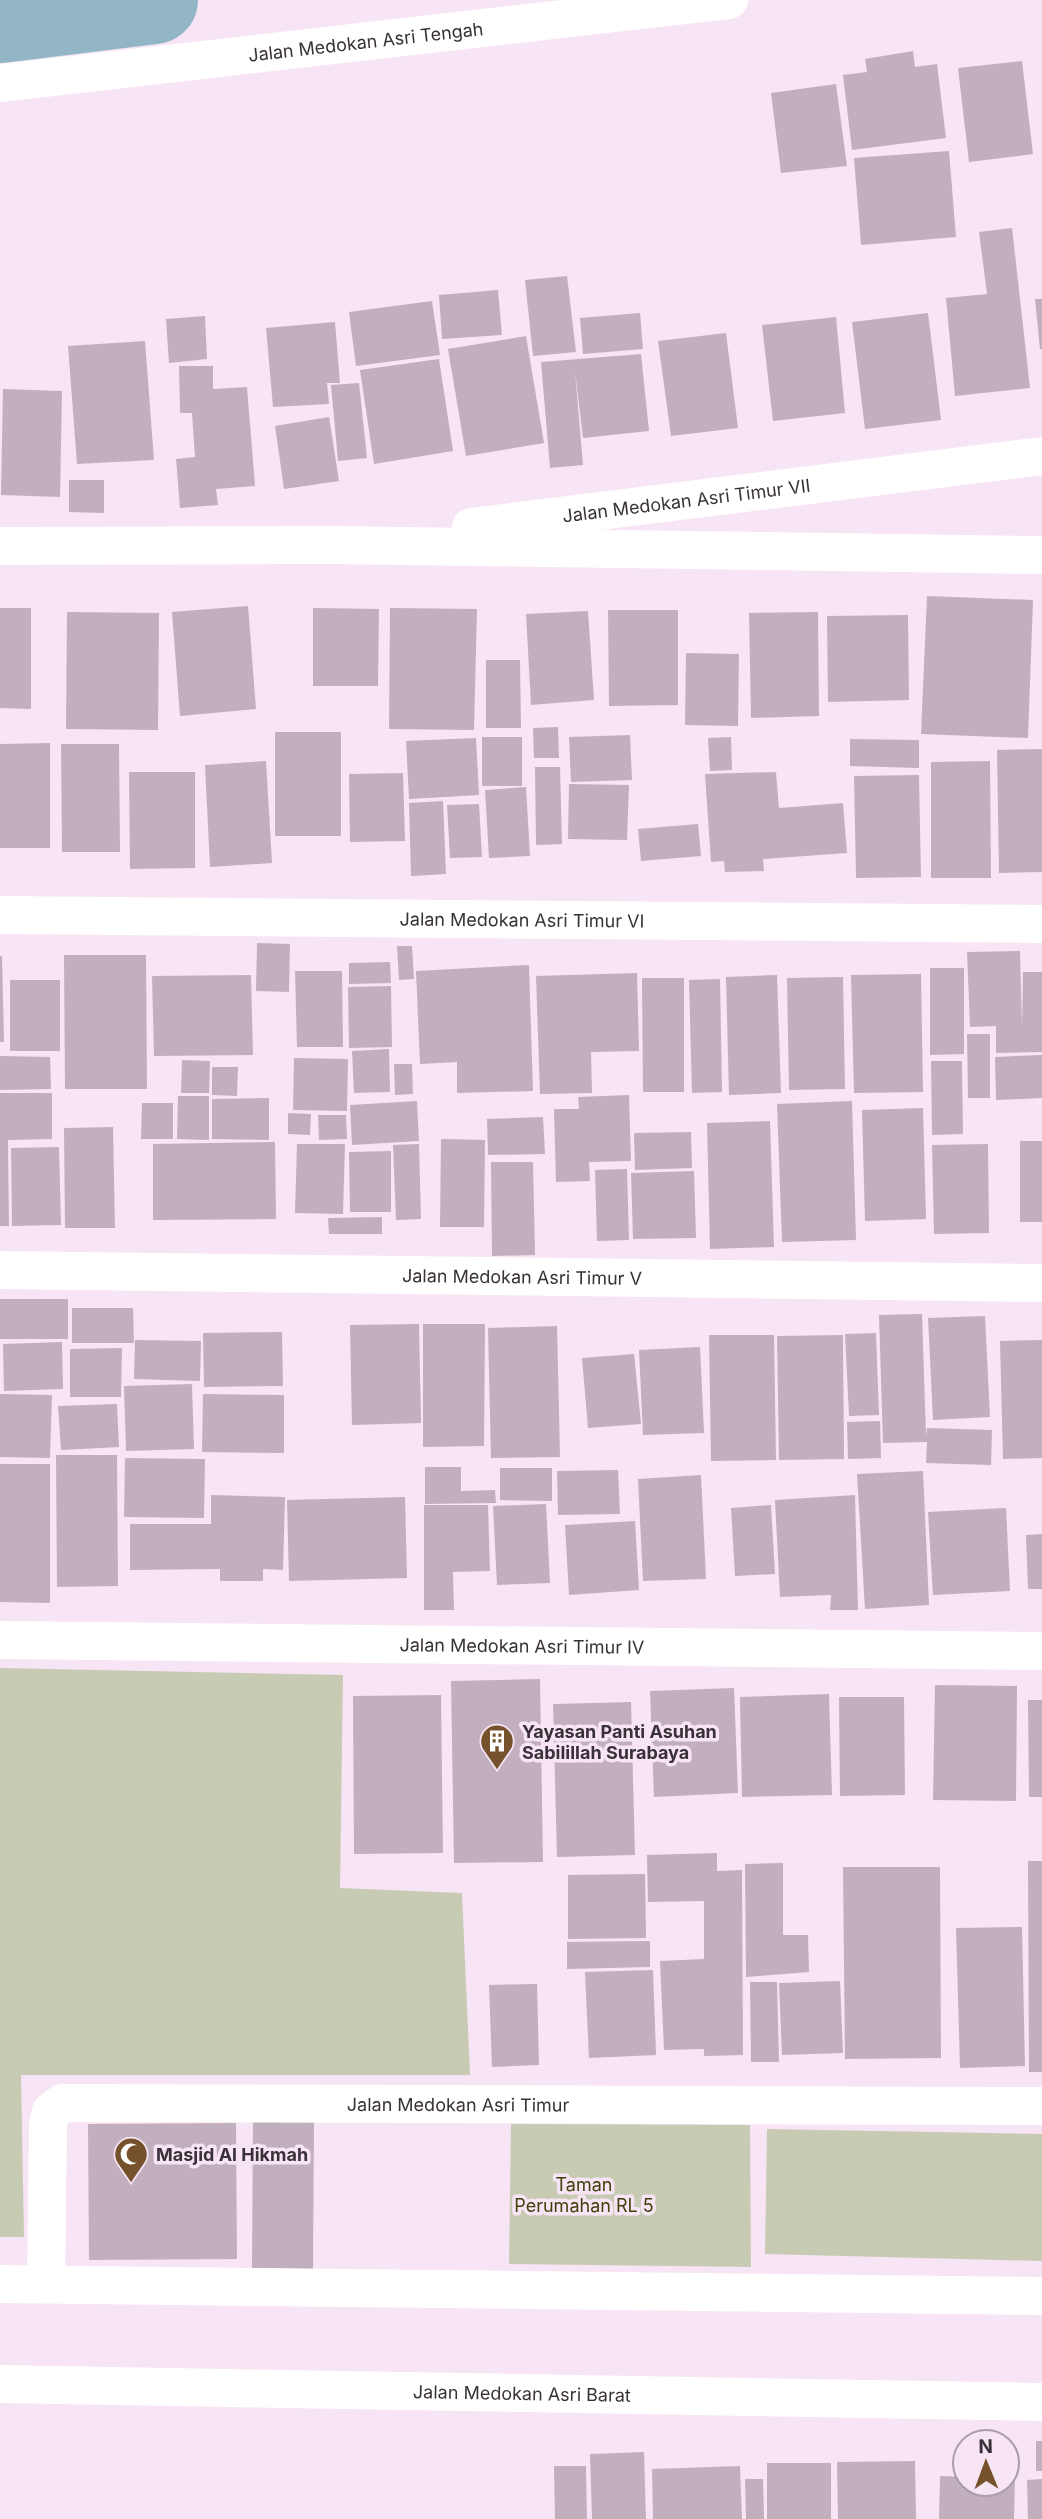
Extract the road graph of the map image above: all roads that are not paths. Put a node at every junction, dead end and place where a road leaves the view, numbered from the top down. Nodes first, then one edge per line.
1 (729, 0) edge
2 (0, 83) edge
3 (1042, 456) edge
4 (331, 545) junction
5 (0, 546) edge
6 (1042, 555) edge
7 (0, 915) edge
8 (1042, 924) edge
9 (0, 1270) edge
10 (1042, 1283) edge
11 (0, 1640) edge
12 (1042, 1651) edge
13 (1042, 2106) edge
14 (0, 2284) edge
15 (46, 2284) junction
16 (1042, 2296) edge
17 (0, 2384) edge
18 (1042, 2402) edge

1 - 2 street, Jalan Medokan Asri Tengah
3 - 4 street, Jalan Medokan Asri Timur VII
4 - 5 street, Jalan Medokan Asri Timur VII
4 - 6 street, Jalan Medokan Asri Timur VII
7 - 8 street, Jalan Medokan Asri Timur VI
9 - 10 street, Jalan Medokan Asri Timur V
11 - 12 street, Jalan Medokan Asri Timur IV
13 - 15 street, Jalan Medokan Asri Timur
14 - 15 street
15 - 16 street
17 - 18 street, Jalan Medokan Asri Barat

